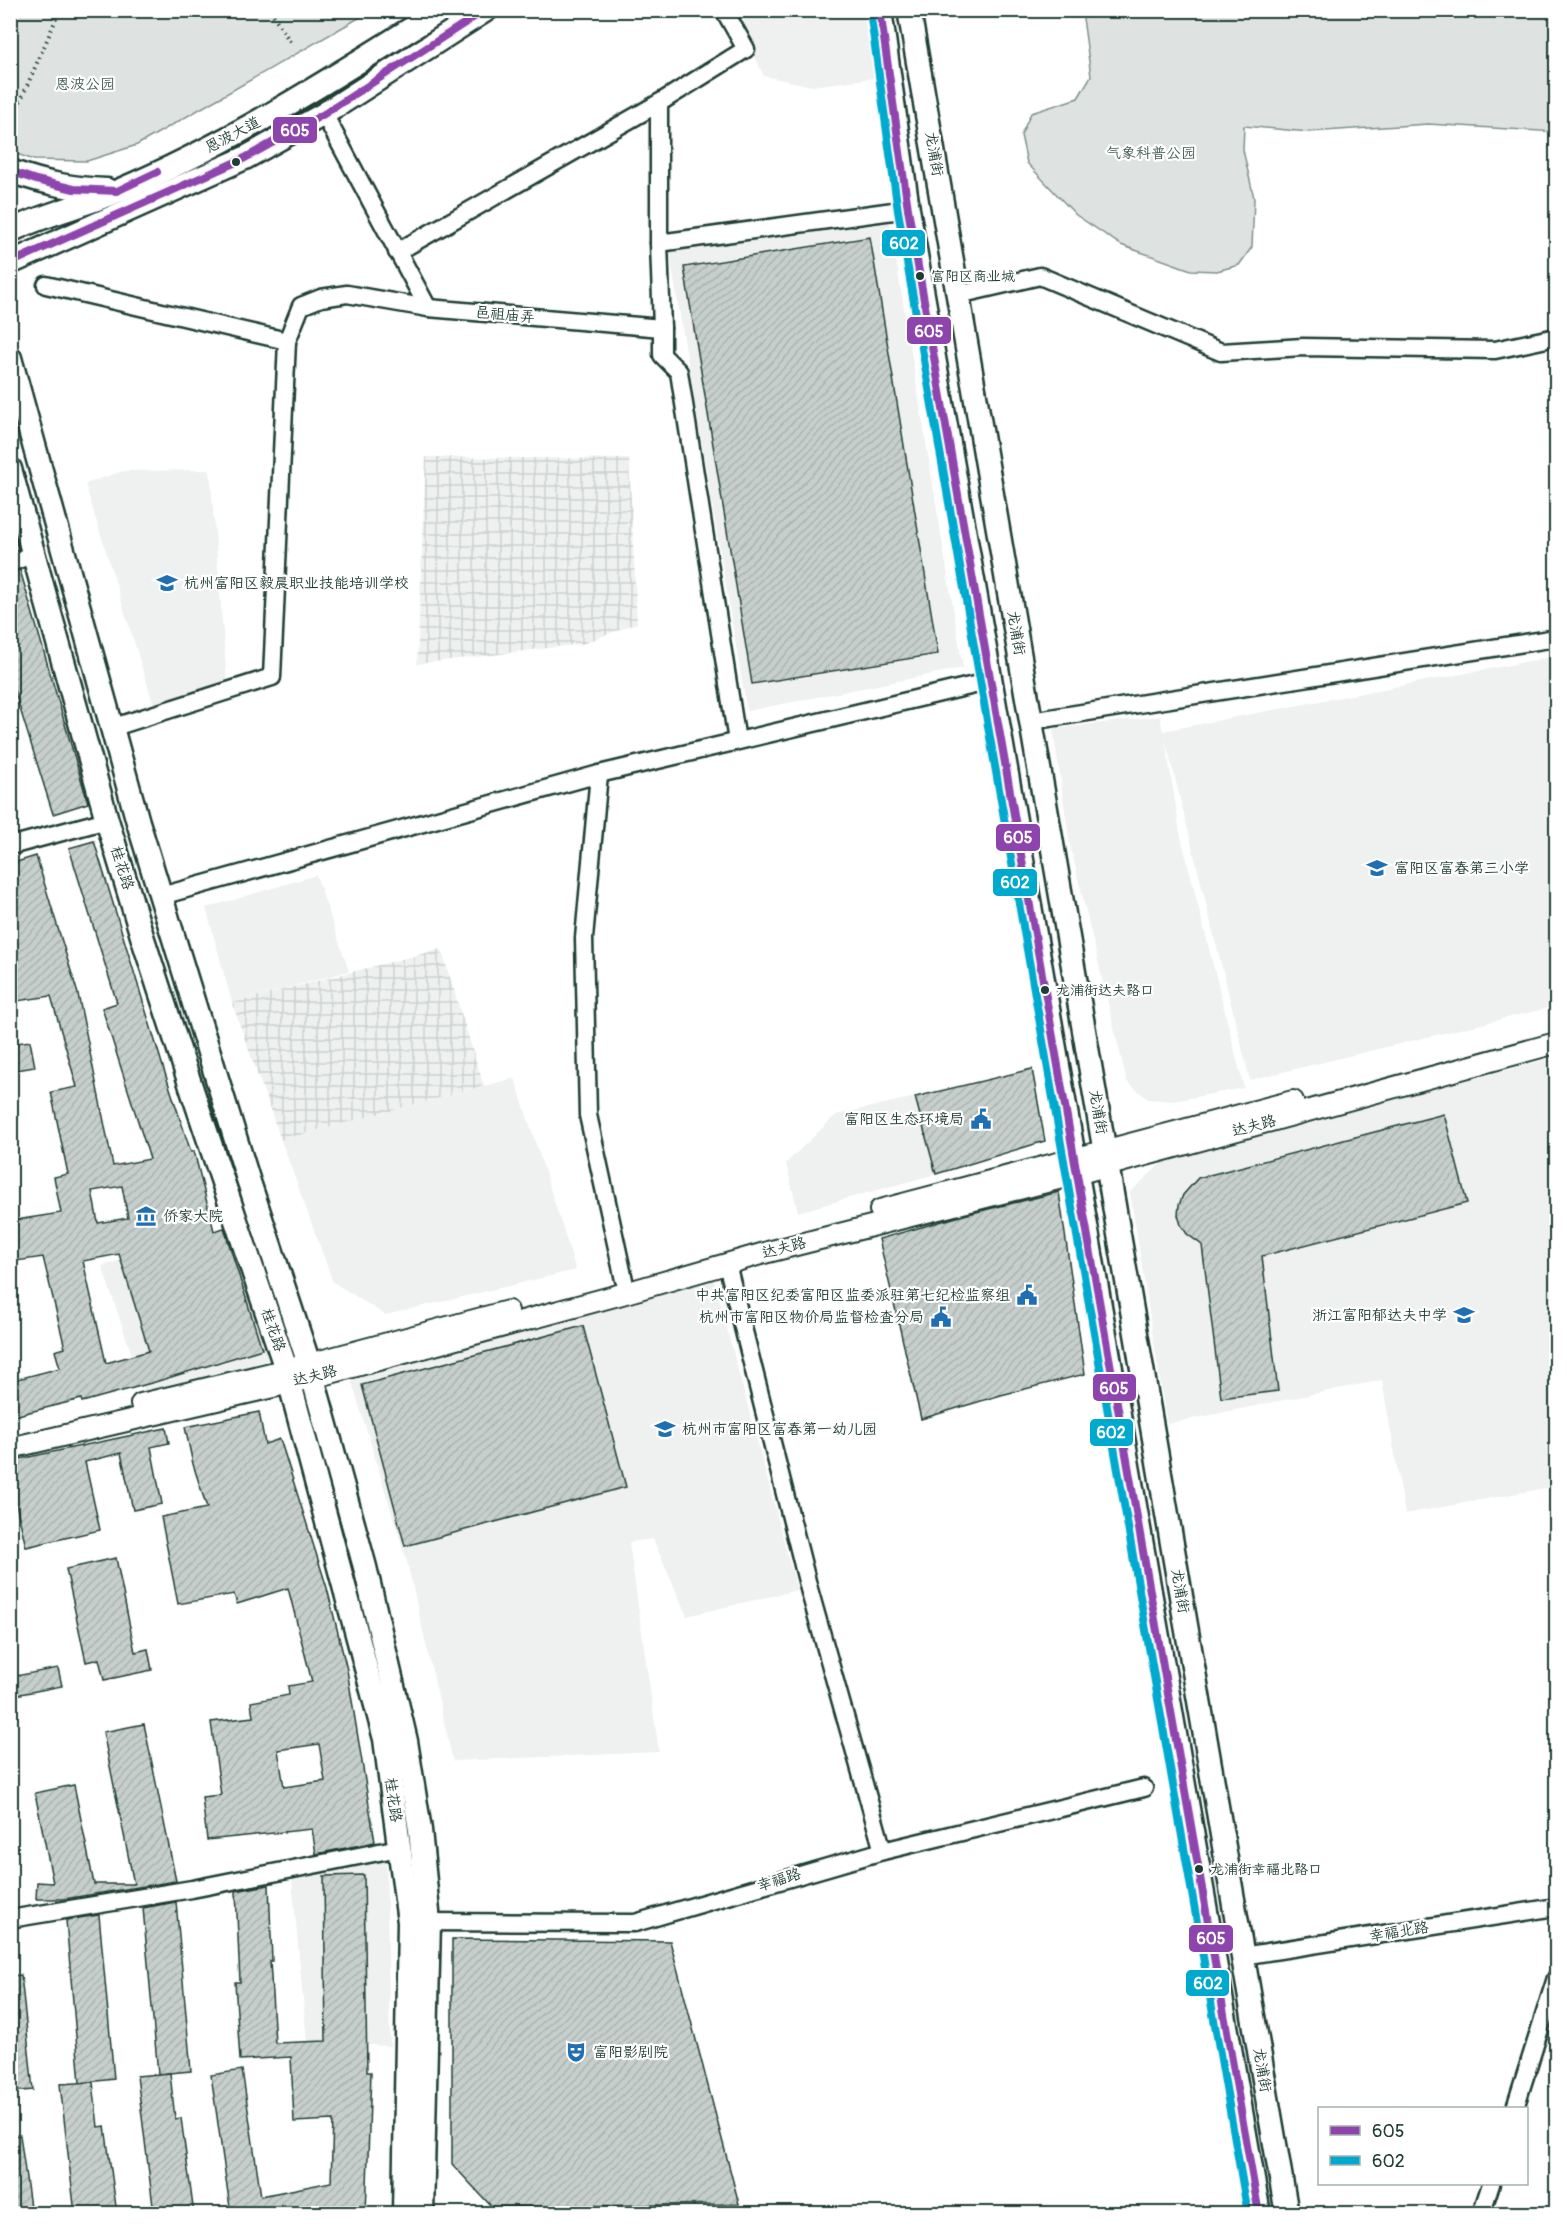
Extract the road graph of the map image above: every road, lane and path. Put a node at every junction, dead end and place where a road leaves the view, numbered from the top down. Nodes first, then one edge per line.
1 (60, 10) edge
2 (270, 10) edge
3 (441, 10) edge
4 (486, 10) edge
5 (724, 10) edge
6 (880, 10) edge
7 (909, 10) edge
8 (292, 45) dead end
9 (20, 102) dead end
10 (659, 104) junction
11 (324, 114) junction
12 (10, 171) edge
13 (117, 191) junction
14 (908, 209) junction
15 (10, 231) edge
16 (659, 243) junction
17 (398, 252) junction
18 (10, 263) edge
19 (46, 285) dead end
20 (958, 295) junction
21 (429, 308) junction
22 (662, 328) junction
23 (1557, 337) edge
24 (287, 341) junction
25 (10, 358) edge
26 (10, 469) edge
27 (34, 554) junction
28 (10, 563) edge
29 (1557, 638) edge
30 (991, 681) junction
31 (1031, 721) junction
32 (111, 728) junction
33 (737, 741) junction
34 (599, 774) junction
35 (107, 820) junction
36 (10, 846) edge
37 (161, 896) junction
38 (1557, 1031) edge
39 (1557, 1043) edge
40 (1106, 1159) junction
41 (1076, 1167) junction
42 (727, 1264) junction
43 (624, 1280) junction
44 (310, 1371) junction
45 (288, 1376) junction
46 (10, 1435) edge
47 (10, 1448) edge
48 (1144, 1788) dead end
49 (399, 1848) junction
50 (883, 1851) junction
51 (1557, 1907) edge
52 (10, 1919) edge
53 (419, 1922) junction
54 (1242, 1956) junction
55 (1557, 1978) edge
56 (1516, 2107) edge
57 (1491, 2185) edge
58 (404, 2214) edge
59 (422, 2214) edge
60 (1259, 2214) edge
61 (1287, 2214) edge
62 (1481, 2214) edge

1 - 9 path
2 - 8 path
3 - 13 main road, 恩波大道
4 - 11 main road, 恩波大道
5 - 10 street
6 - 14 main road, 龙浦街
7 - 20 main road, 龙浦街
10 - 16 street
10 - 17 street
11 - 17 street
11 - 18 main road, 恩波大道
12 - 13 main road
13 - 15 main road, 恩波大道
14 - 16 street
14 - 30 main road, 龙浦街
16 - 22 street
17 - 21 street
19 - 24 street
20 - 23 street
20 - 31 main road, 龙浦街
21 - 22 street, 邑祖庙弄
21 - 24 street, 邑祖庙弄
22 - 33 street
24 - 32 street, 邑祖庙弄
25 - 32 main road
26 - 27 main road, 桂花路
27 - 28 street
27 - 35 main road, 桂花路
29 - 31 street
30 - 33 street
30 - 41 main road, 龙浦街
31 - 40 main road, 龙浦街
32 - 37 main road
33 - 34 street
34 - 37 street
34 - 43 street
35 - 36 street
35 - 45 main road, 桂花路
37 - 44 main road
38 - 40 street, 达夫路
39 - 40 street, 达夫路
40 - 41 street, 达夫路
40 - 54 main road, 龙浦街
41 - 42 street, 达夫路
41 - 43 street, 达夫路
41 - 60 main road, 龙浦街
42 - 44 street, 达夫路
42 - 50 street
43 - 44 street, 达夫路
44 - 45 street, 达夫路
44 - 53 main road
45 - 46 street, 达夫路
45 - 47 street, 达夫路
45 - 49 main road, 桂花路
48 - 50 street, 幸福路
49 - 52 street
49 - 53 main road, 桂花路
50 - 53 street, 幸福路
51 - 54 street, 幸福北路
53 - 58 main road, 桂花路
53 - 59 main road
54 - 61 main road, 龙浦街
55 - 56 street
57 - 62 street

